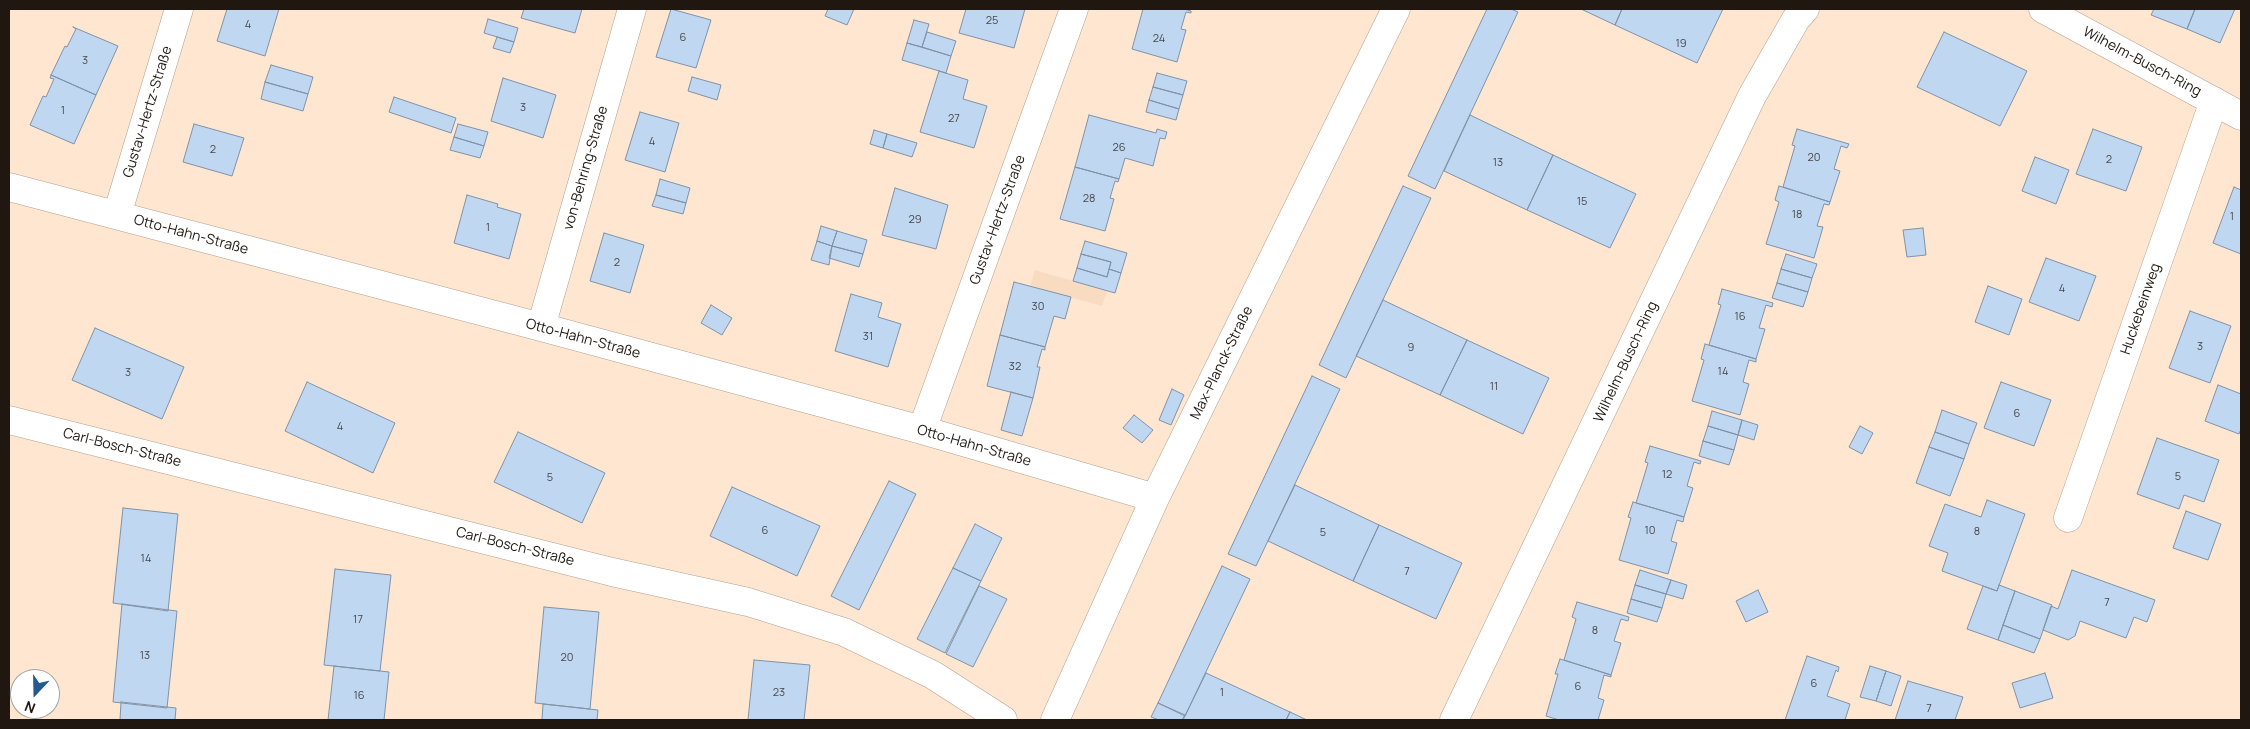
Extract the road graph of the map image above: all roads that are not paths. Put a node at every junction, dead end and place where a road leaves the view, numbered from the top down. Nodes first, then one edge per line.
1 (179, 9) edge
2 (632, 9) edge
3 (1074, 9) edge
4 (1396, 9) edge
5 (1805, 9) edge
6 (2043, 9) edge
7 (2214, 101) junction
8 (2241, 116) edge
9 (9, 187) edge
10 (117, 215) junction
11 (541, 327) junction
12 (9, 420) edge
13 (922, 430) junction
14 (1155, 498) junction
15 (2068, 518) dead end
16 (1003, 720) edge
17 (1055, 720) edge
18 (1454, 720) edge

1 - 10 street, Gustav-Hertz-Straße
2 - 11 street, von-Behring-Straße
3 - 13 street, Gustav-Hertz-Straße
4 - 14 street, Max-Planck-Straße
5 - 18 street, Wilhelm-Busch-Ring
6 - 7 street, Wilhelm-Busch-Ring
7 - 8 street, Wilhelm-Busch-Ring
7 - 15 street, Huckebeinweg
9 - 10 street, Otto-Hahn-Straße
10 - 11 street, Otto-Hahn-Straße
11 - 13 street, Otto-Hahn-Straße
12 - 16 street, Carl-Bosch-Straße
13 - 14 street, Otto-Hahn-Straße
14 - 17 street, Max-Planck-Straße

